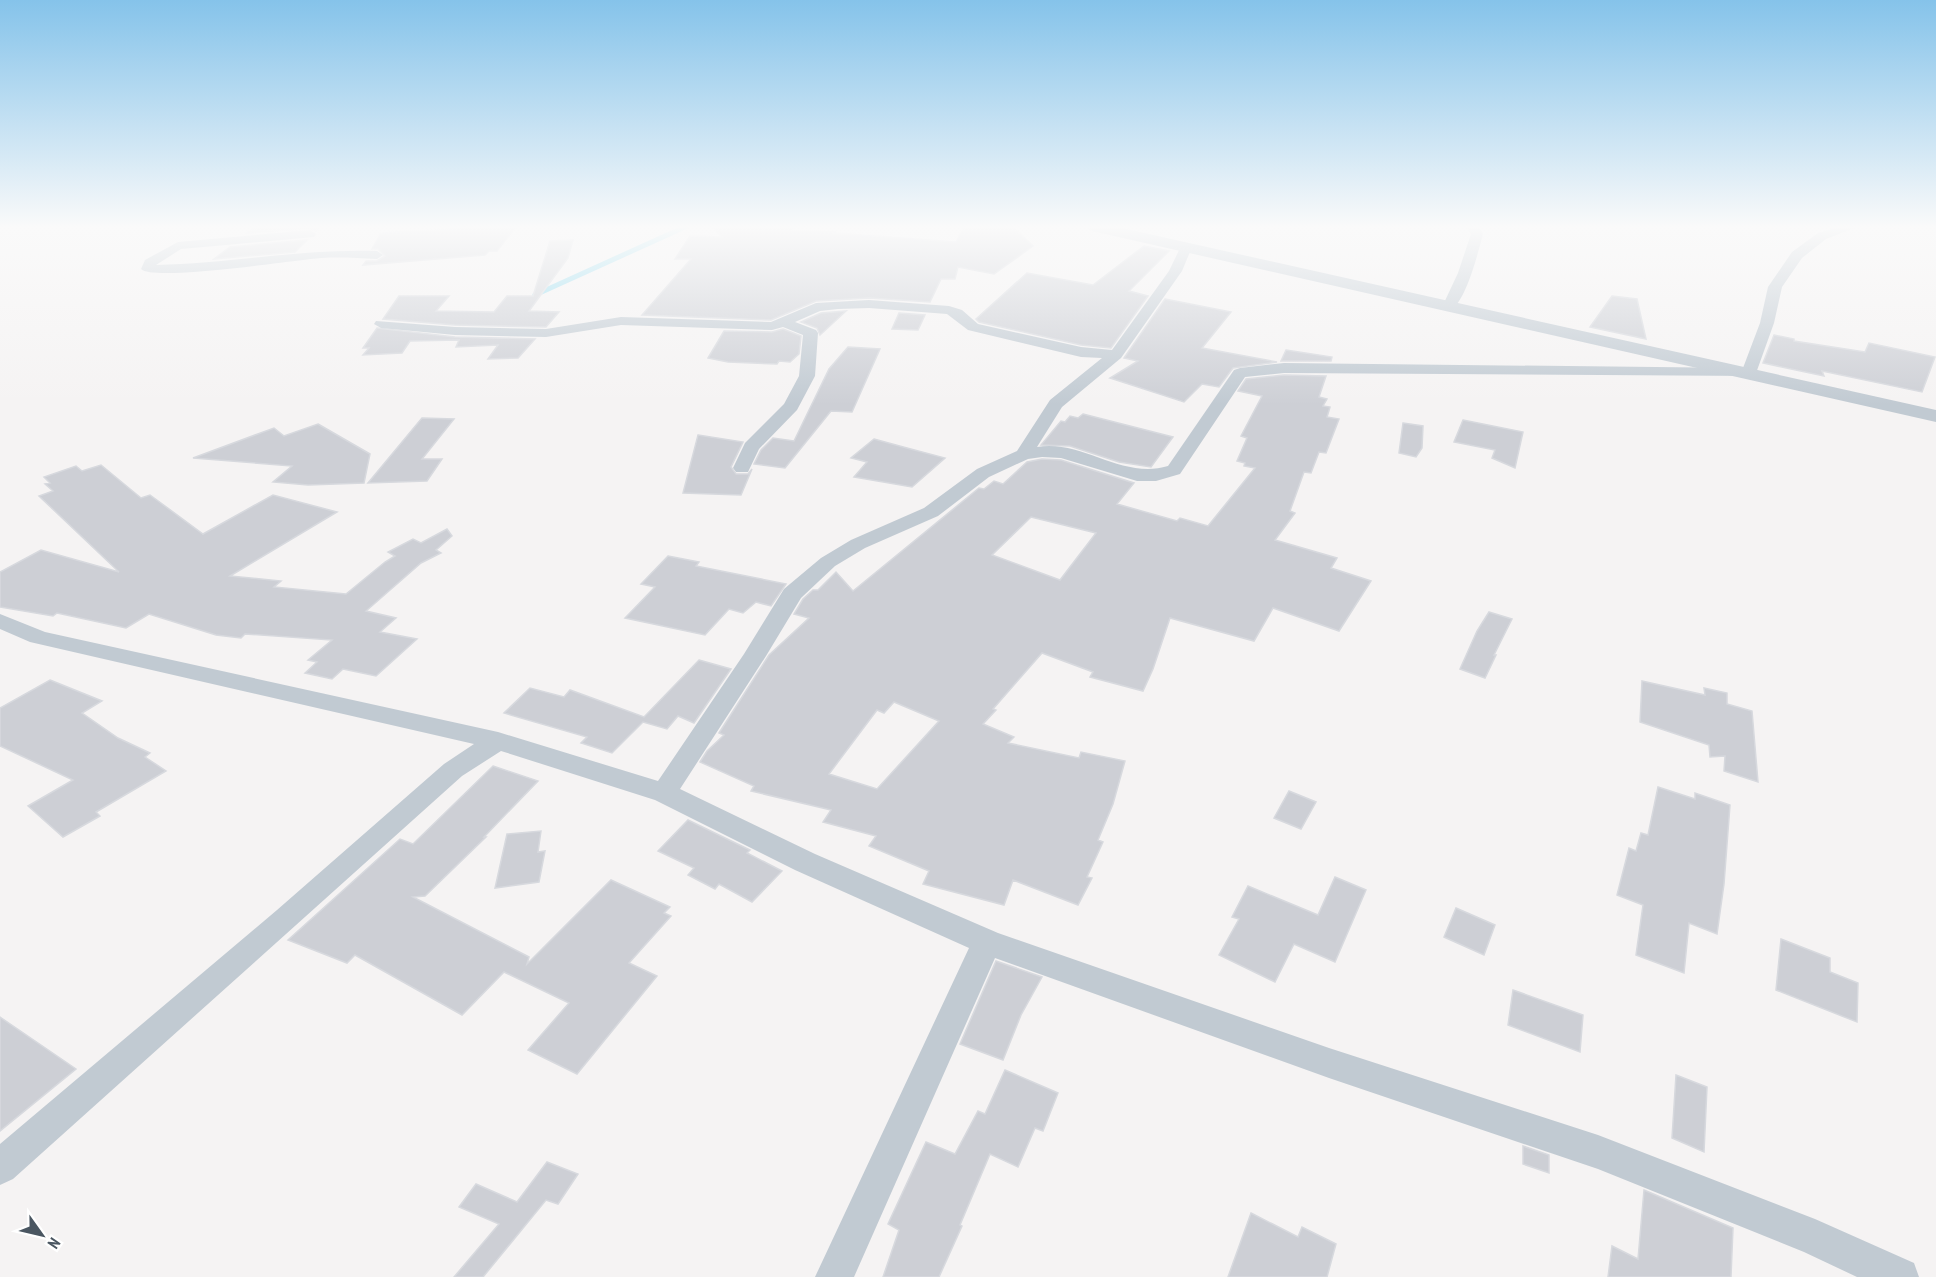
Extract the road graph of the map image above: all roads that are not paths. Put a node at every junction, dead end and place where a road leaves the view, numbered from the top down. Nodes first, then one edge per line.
1 (1165, 286) edge
2 (1360, 286) edge
3 (1460, 286) edge
4 (1777, 286) edge
5 (1450, 305) junction
6 (785, 323) junction
7 (381, 324) dead end
8 (1116, 355) junction
9 (1749, 373) junction
10 (1936, 416) edge
11 (1023, 455) junction
12 (742, 468) dead end
13 (0, 621) edge
14 (498, 741) junction
15 (664, 793) junction
16 (987, 942) junction
17 (0, 1167) edge
18 (834, 1277) edge
19 (1900, 1277) edge

1 - 8 street
2 - 5 street
3 - 5 street
4 - 9 street
5 - 9 street
6 - 7 street
6 - 8 street
6 - 12 street
8 - 11 street
9 - 10 street
9 - 11 street
11 - 15 street
13 - 14 street
14 - 15 street
14 - 17 street
15 - 16 street
16 - 18 street
16 - 19 street

